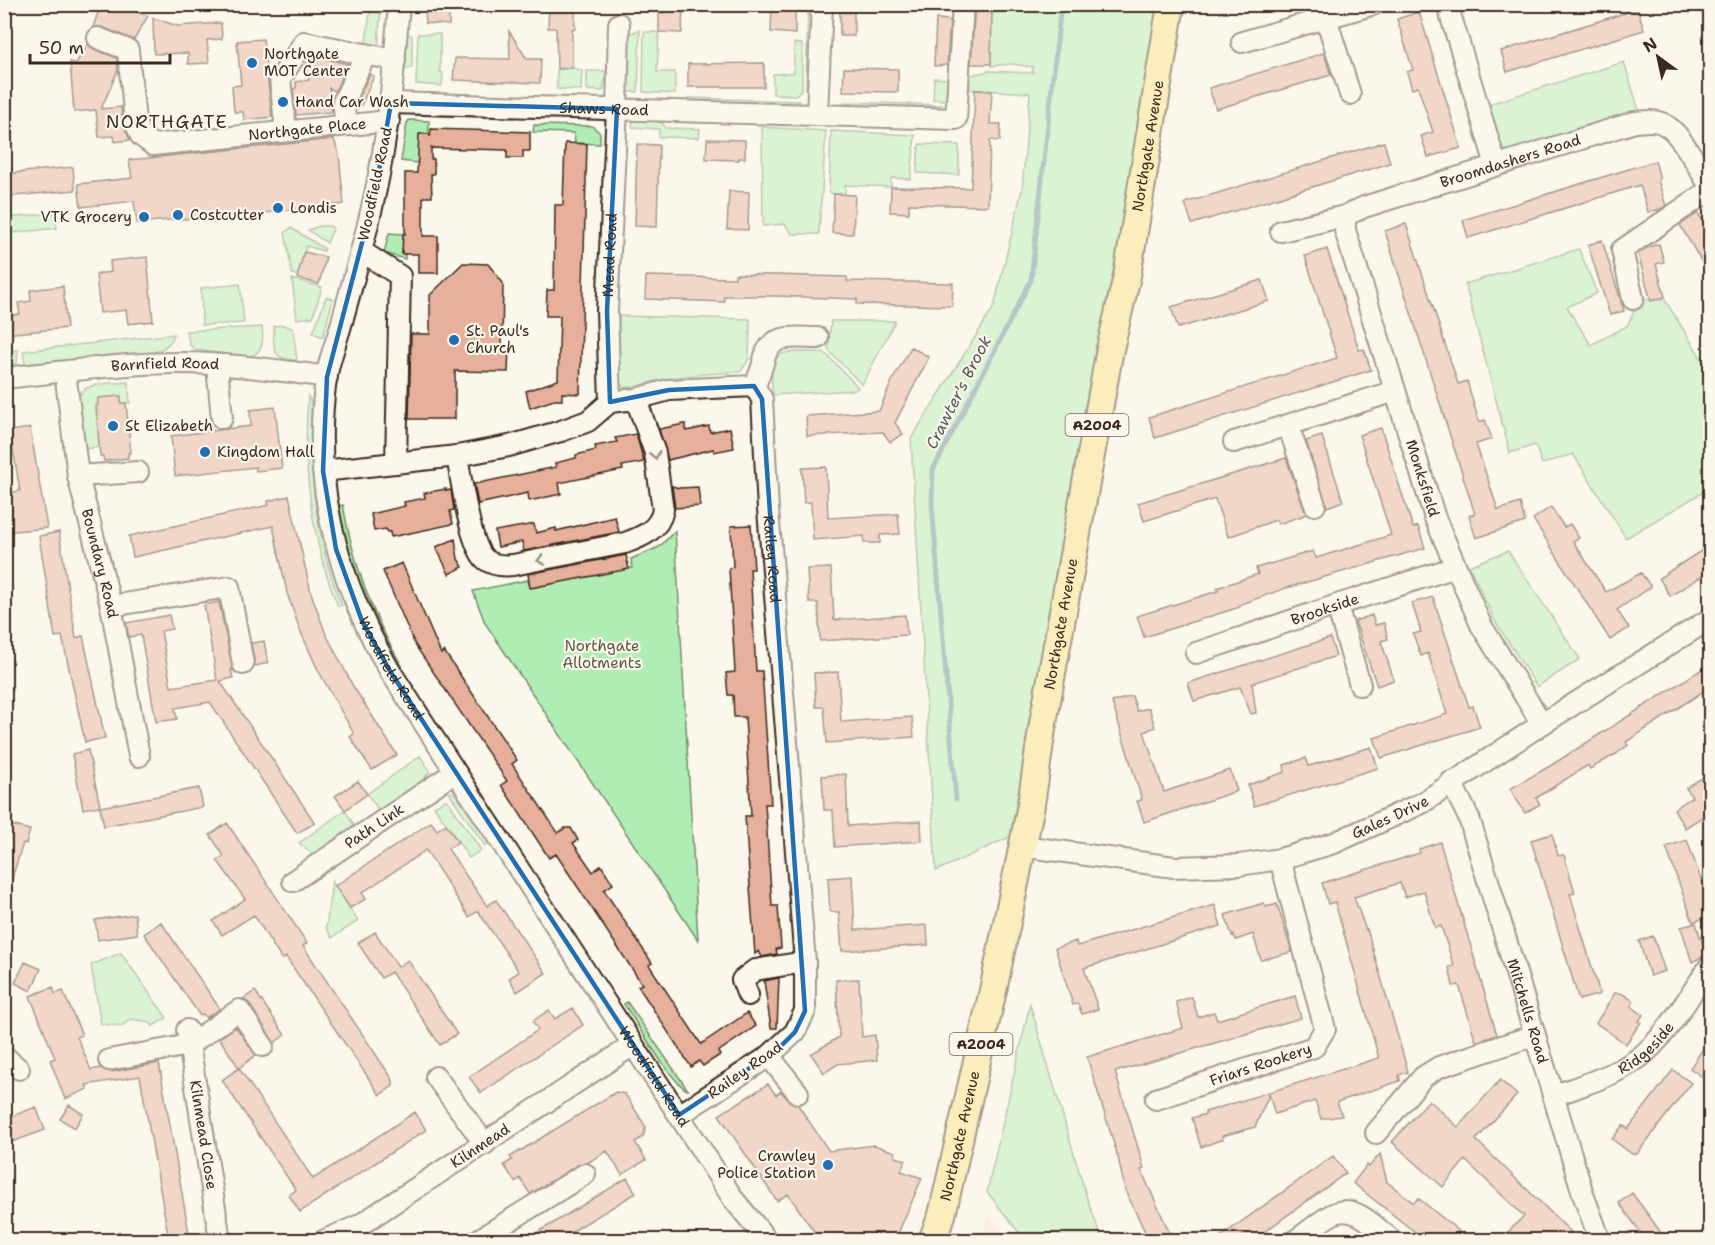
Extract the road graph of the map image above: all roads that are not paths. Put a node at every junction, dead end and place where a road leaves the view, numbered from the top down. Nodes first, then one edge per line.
1 (399, 4) edge
2 (822, 4) edge
3 (963, 4) edge
4 (1171, 4) edge
5 (1375, 4) edge
6 (1447, 4) edge
7 (1326, 18) junction
8 (619, 24) dead end
9 (98, 38) dead end
10 (1242, 42) dead end
11 (366, 54) junction
12 (394, 60) junction
13 (1350, 94) dead end
14 (617, 109) junction
15 (390, 112) junction
16 (817, 114) junction
17 (346, 125) junction
18 (286, 131) junction
19 (1496, 165) junction
20 (1710, 189) edge
21 (1345, 216) junction
22 (1281, 231) dead end
23 (361, 251) junction
24 (1633, 299) dead end
25 (818, 338) dead end
26 (217, 366) junction
27 (65, 372) junction
28 (327, 377) junction
29 (4, 378) edge
30 (754, 387) junction
31 (1395, 391) junction
32 (636, 399) junction
33 (610, 402) junction
34 (222, 418) dead end
35 (1288, 425) junction
36 (1234, 442) dead end
37 (457, 456) junction
38 (396, 463) junction
39 (323, 471) junction
40 (138, 472) dead end
41 (78, 476) junction
42 (1315, 505) dead end
43 (1456, 567) junction
44 (1336, 605) junction
45 (111, 606) junction
46 (1710, 619) edge
47 (1196, 654) dead end
48 (243, 664) dead end
49 (1360, 685) dead end
50 (1542, 724) junction
51 (139, 756) dead end
52 (455, 772) junction
53 (1451, 782) junction
54 (1022, 846) junction
55 (1280, 859) junction
56 (293, 881) dead end
57 (805, 962) junction
58 (1710, 966) edge
59 (748, 995) dead end
60 (1535, 1035) junction
61 (188, 1037) junction
62 (633, 1045) junction
63 (263, 1046) dead end
64 (769, 1056) junction
65 (109, 1060) dead end
66 (436, 1077) dead end
67 (798, 1093) dead end
68 (1553, 1096) junction
69 (1156, 1099) dead end
70 (679, 1114) junction
71 (1376, 1133) dead end
72 (485, 1144) junction
73 (585, 1174) dead end
74 (365, 1233) edge
75 (220, 1240) edge
76 (325, 1240) edge
77 (478, 1240) edge
78 (766, 1240) edge
79 (932, 1240) edge
80 (1296, 1240) edge
81 (1392, 1240) edge
82 (1600, 1240) edge

1 - 12 street, Woodfield Road
2 - 16 street
3 - 16 street, Shaws Road
4 - 54 main road, Northgate Avenue / A2004
5 - 7 street
6 - 19 street
7 - 10 street
7 - 13 street
8 - 14 street, Mead Road
9 - 18 street, Northgate Place
11 - 12 street
11 - 17 street
11 - 18 street
12 - 15 street, Woodfield Road
14 - 15 street, Shaws Road
14 - 16 street, Shaws Road
14 - 33 street, Mead Road
15 - 17 street, Northgate Place
15 - 23 street, Woodfield Road
17 - 18 street, Northgate Place
19 - 20 street, Broomdashers Road
19 - 21 street, Broomdashers Road
20 - 24 street
21 - 22 street, Broomdashers Road
21 - 31 street, Monksfield
23 - 28 street, Woodfield Road
23 - 38 street
25 - 30 street
26 - 27 street, Barnfield Road
26 - 28 street, Barnfield Road
26 - 34 street
27 - 29 street, Barnfield Road
27 - 41 street, Boundary Road
28 - 39 street, Woodfield Road
30 - 32 street
30 - 57 street, Railey Road
31 - 35 street
31 - 43 street, Monksfield
32 - 33 street
32 -> 37 street
33 - 37 street
35 - 36 street
35 - 42 street
37 - 38 street
38 - 39 street
39 - 52 street, Woodfield Road
40 - 41 street
41 - 45 street, Boundary Road
43 - 44 street, Brookside
43 - 50 street, Monksfield
44 - 47 street, Brookside
44 - 49 street
45 - 48 street
45 - 51 street, Boundary Road
46 - 50 street, Gales Drive
50 - 53 street, Gales Drive
52 - 56 street, Path Link
52 - 62 street, Woodfield Road
53 - 55 street, Gales Drive
53 - 60 street, Mitchells Road
54 - 55 street, Gales Drive
54 - 79 main road, Northgate Avenue / A2004
55 - 69 street, Friars Rookery
57 - 59 street
57 - 64 street, Railey Road
58 - 68 street, Ridgeside
60 - 68 street, Mitchells Road
60 - 71 street
61 - 63 street
61 - 65 street
61 - 75 street, Kilnmead Close
62 - 70 street, Woodfield Road
62 - 72 street, Kilnmead
64 - 67 street
64 - 70 street, Railey Road
66 - 72 street
68 - 82 street, Mitchells Road
70 - 78 street, Woodfield Road
72 - 74 street, Kilnmead
73 - 77 street
74 - 76 street, Kilnmead
80 - 81 street

